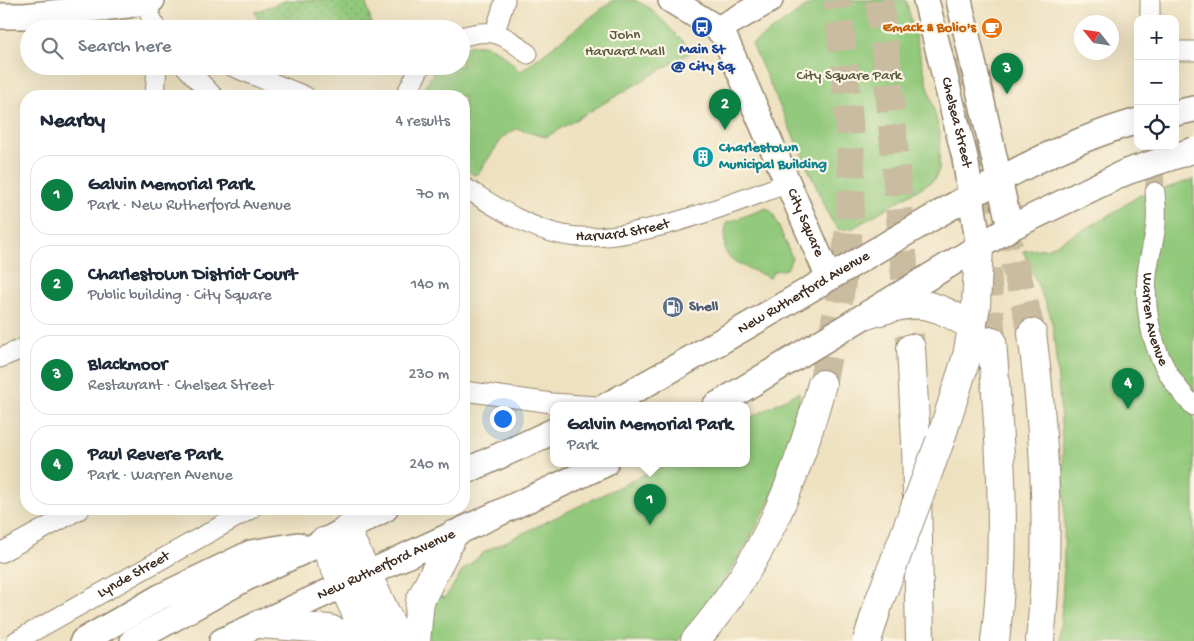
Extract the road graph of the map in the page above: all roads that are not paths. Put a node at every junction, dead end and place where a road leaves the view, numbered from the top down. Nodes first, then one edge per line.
1 (505, 0) edge
2 (671, 0) edge
3 (770, 0) edge
4 (926, 0) edge
5 (959, 0) edge
6 (1150, 0) edge
7 (147, 1) edge
8 (1150, 15) edge
9 (0, 16) edge
10 (153, 20) edge
11 (718, 29) junction
12 (495, 32) junction
13 (470, 34) edge
14 (1179, 51) edge
15 (1194, 51) edge
16 (528, 54) dead end
17 (156, 75) edge
18 (193, 75) edge
19 (253, 75) edge
20 (416, 75) edge
21 (155, 90) edge
22 (207, 90) edge
23 (290, 90) edge
24 (408, 90) edge
25 (1194, 109) edge
26 (1179, 112) edge
27 (1133, 123) edge
28 (1194, 150) edge
29 (1000, 180) junction
30 (788, 183) junction
31 (470, 191) edge
32 (1156, 192) tunnel mouth
33 (971, 196) junction
34 (1010, 228) junction
35 (980, 247) junction
36 (829, 278) junction
37 (870, 314) junction
38 (1032, 333) tunnel mouth
39 (982, 334) junction
40 (911, 348) tunnel mouth
41 (20, 350) edge
42 (0, 358) edge
43 (822, 384) tunnel mouth
44 (470, 392) edge
45 (613, 402) edge
46 (722, 402) edge
47 (550, 403) edge
48 (1194, 406) edge
49 (550, 433) edge
50 (599, 467) edge
51 (470, 469) edge
52 (69, 515) edge
53 (240, 515) edge
54 (374, 515) edge
55 (453, 535) junction
56 (335, 536) junction
57 (0, 554) edge
58 (368, 574) junction
59 (342, 585) junction
60 (260, 624) junction
61 (920, 640) edge
62 (16, 641) edge
63 (83, 641) edge
64 (133, 641) edge
65 (222, 641) edge
66 (359, 641) edge
67 (369, 641) edge
68 (399, 641) edge
69 (416, 641) edge
70 (695, 641) edge
71 (867, 641) edge
72 (995, 641) edge
73 (1040, 641) edge

1 - 12 street
2 - 11 main road
3 - 11 main road
4 - 33 main road, Chelsea Street
5 - 29 main road, Chelsea Street
6 - 8 street
7 - 9 main road
7 - 10 street
11 - 30 main road, City Square
12 - 13 street
12 - 16 street
14 - 15 street
17 - 21 street
18 - 22 street
19 - 23 street
20 - 24 street
25 - 26 main road
27 - 29 main road, New Rutherford Avenue
28 - 34 main road, bridge
29 - 33 main road, New Rutherford Avenue
29 - 34 main road, Chelsea Street
30 - 31 street, Harvard Street
30 - 36 main road, City Square
32 - 48 street, Warren Avenue
33 - 35 main road, Chelsea Street
33 - 36 main road, New Rutherford Avenue
34 - 35 main road
35 - 37 main road
35 - 39 highway
36 - 45 main road, New Rutherford Avenue
37 - 39 highway
37 - 46 main road
38 - 73 highway
39 - 71 highway, bridge
39 - 72 highway
40 - 61 highway
41 - 42 street
43 - 70 highway
44 - 47 street
49 - 51 main road
50 - 55 main road, New Rutherford Avenue
52 - 57 street
53 - 62 street, Lynde Street
54 - 56 main road
55 - 58 main road, New Rutherford Avenue
55 - 69 highway
56 - 58 highway
56 - 59 highway
56 - 63 main road
56 - 64 main road
58 - 59 main road, New Rutherford Avenue
58 - 68 highway
59 - 60 main road, New Rutherford Avenue
59 - 67 highway
60 - 65 main road, New Rutherford Avenue
60 - 66 highway

